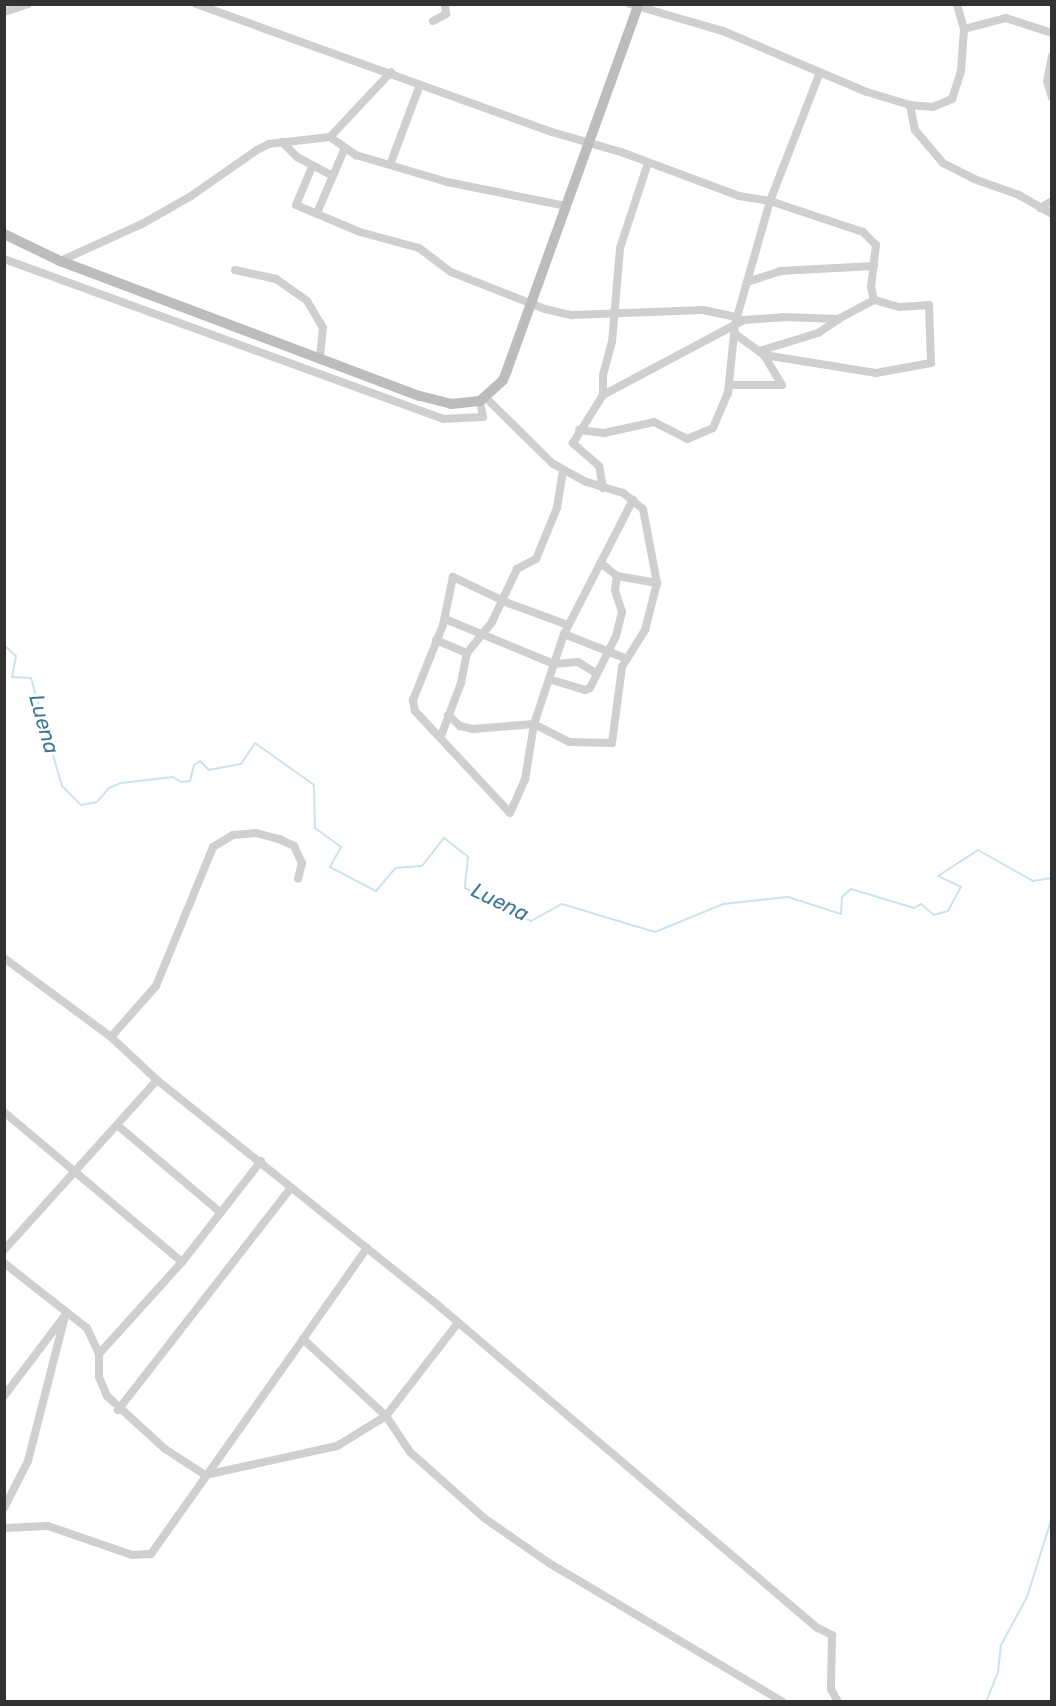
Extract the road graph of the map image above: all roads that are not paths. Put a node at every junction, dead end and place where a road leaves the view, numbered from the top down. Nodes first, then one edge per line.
1 (28, 4) edge
2 (196, 4) edge
3 (445, 4) edge
4 (662, 4) edge
5 (957, 4) edge
6 (635, 5) edge
7 (4, 12) edge
8 (659, 14) junction
9 (433, 21) dead end
10 (964, 29) junction
11 (1052, 33) edge
12 (1052, 56) edge
13 (391, 72) junction
14 (820, 72) junction
15 (420, 85) junction
16 (1052, 97) edge
17 (910, 105) junction
18 (330, 137) junction
19 (282, 142) junction
20 (589, 143) junction
21 (344, 150) junction
22 (391, 162) junction
23 (648, 163) junction
24 (312, 167) junction
25 (331, 175) junction
26 (770, 201) junction
27 (1052, 201) edge
28 (566, 206) junction
29 (1040, 208) junction
30 (317, 213) junction
31 (1052, 214) edge
32 (4, 234) edge
33 (4, 260) edge
34 (60, 261) junction
35 (874, 266) junction
36 (235, 270) dead end
37 (747, 282) junction
38 (874, 300) junction
39 (530, 302) junction
40 (613, 313) junction
41 (839, 319) junction
42 (736, 320) junction
43 (735, 334) junction
44 (762, 353) junction
45 (320, 356) junction
46 (730, 385) junction
47 (603, 395) junction
48 (483, 399) junction
49 (579, 430) junction
50 (563, 470) junction
51 (603, 488) junction
52 (633, 500) junction
53 (601, 562) junction
54 (617, 576) junction
55 (657, 583) junction
56 (503, 599) junction
57 (445, 619) junction
58 (568, 625) junction
59 (483, 634) junction
60 (564, 634) junction
61 (436, 640) junction
62 (609, 650) junction
63 (467, 653) junction
64 (625, 658) junction
65 (554, 664) junction
66 (597, 674) junction
67 (549, 679) junction
68 (448, 715) junction
69 (534, 724) junction
70 (441, 736) junction
71 (298, 879) dead end
72 (4, 958) edge
73 (111, 1038) junction
74 (157, 1080) junction
75 (4, 1112) edge
76 (117, 1125) junction
77 (261, 1161) junction
78 (72, 1172) junction
79 (291, 1188) junction
80 (221, 1213) junction
81 (368, 1248) junction
82 (4, 1251) edge
83 (182, 1262) junction
84 (4, 1263) edge
85 (67, 1313) junction
86 (458, 1323) junction
87 (303, 1339) junction
88 (99, 1353) junction
89 (4, 1396) edge
90 (118, 1410) junction
91 (386, 1416) junction
92 (205, 1475) junction
93 (4, 1508) edge
94 (4, 1528) edge
95 (783, 1701) edge
96 (838, 1701) edge

1 - 7 street
2 - 13 street
3 - 9 street
4 - 8 street
5 - 10 street
6 - 8 street
6 - 20 main road
8 - 14 street
10 - 11 street
10 - 17 street
12 - 16 street
13 - 15 street
13 - 18 street
14 - 17 street
14 - 26 street
15 - 20 street
15 - 22 street
17 - 29 street
18 - 19 street
18 - 21 street
19 - 24 street
19 - 34 street
20 - 23 street
20 - 28 main road
21 - 22 street
21 - 25 street
22 - 28 street
23 - 26 street
23 - 40 street
24 - 25 street
24 - 30 street
25 - 30 street
26 - 35 street
26 - 37 street
27 - 29 street
28 - 39 main road
29 - 31 street
30 - 39 street
32 - 34 main road
33 - 48 street
34 - 45 main road
35 - 37 street
35 - 38 street
36 - 45 street
37 - 42 street
38 - 41 street
38 - 44 street
39 - 40 street
39 - 48 main road
40 - 42 street
40 - 47 street
41 - 42 street
41 - 44 street
42 - 43 street
42 - 47 street
43 - 44 street
43 - 46 street
44 - 46 street
45 - 48 main road
46 - 49 street
47 - 49 street
48 - 50 street
49 - 51 street
50 - 51 street
50 - 56 street
51 - 52 street
52 - 53 street
52 - 55 street
53 - 54 street
53 - 58 street
54 - 55 street
54 - 62 street
55 - 64 street
56 - 57 street
56 - 58 street
56 - 59 street
57 - 59 street
57 - 61 street
58 - 60 street
59 - 63 street
59 - 65 street
60 - 62 street
60 - 65 street
61 - 63 street
61 - 70 street
62 - 64 street
62 - 66 street
63 - 68 street
64 - 69 street
65 - 66 street
65 - 67 street
66 - 67 street
67 - 69 street
68 - 69 street
68 - 70 street
69 - 70 street
71 - 73 street
72 - 73 street
73 - 74 street
74 - 76 street
74 - 77 street
75 - 78 street
76 - 78 street
76 - 80 street
77 - 79 street
77 - 80 street
78 - 82 street
78 - 83 street
79 - 81 street
79 - 90 street
80 - 83 street
81 - 86 street
81 - 87 street
83 - 88 street
84 - 85 street
85 - 88 street
85 - 89 street
85 - 93 street
86 - 91 street
86 - 96 street
87 - 91 street
87 - 92 street
88 - 90 street
90 - 92 street
91 - 92 street
91 - 95 street
92 - 94 street

